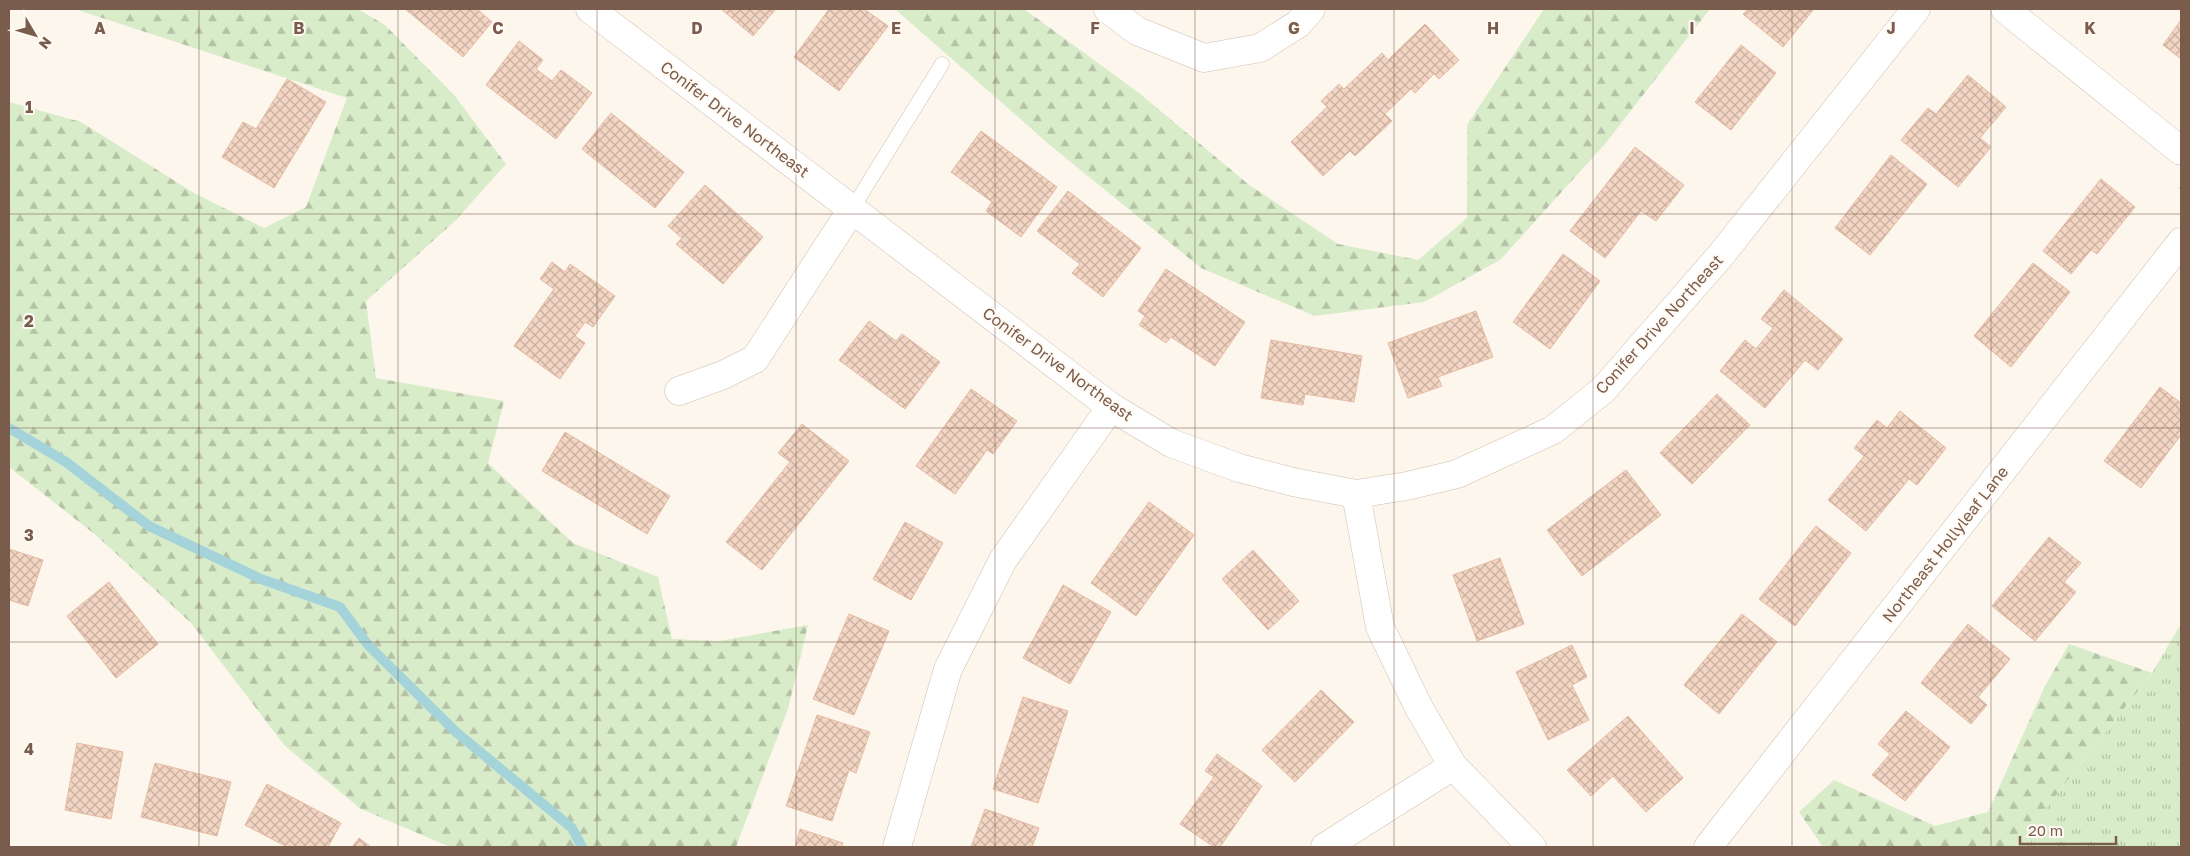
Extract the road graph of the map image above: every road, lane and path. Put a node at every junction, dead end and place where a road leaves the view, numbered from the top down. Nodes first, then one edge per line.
1 (590, 9) edge
2 (1108, 9) edge
3 (1311, 9) edge
4 (1916, 9) edge
5 (2005, 9) edge
6 (942, 64) dead end
7 (2181, 151) edge
8 (852, 209) junction
9 (2181, 242) edge
10 (679, 391) dead end
11 (1111, 407) junction
12 (1356, 494) junction
13 (1454, 766) junction
14 (897, 847) edge
15 (1325, 847) edge
16 (1532, 847) edge
17 (1708, 847) edge

1 - 8 street, Conifer Drive Northeast
2 - 3 street
4 - 12 street, Conifer Drive Northeast
5 - 7 street
6 - 8 lane
8 - 10 street
8 - 11 street, Conifer Drive Northeast
9 - 17 street, Northeast Hollyleaf Lane
11 - 12 street, Conifer Drive Northeast
11 - 14 street
12 - 13 street
13 - 15 street
13 - 16 street

